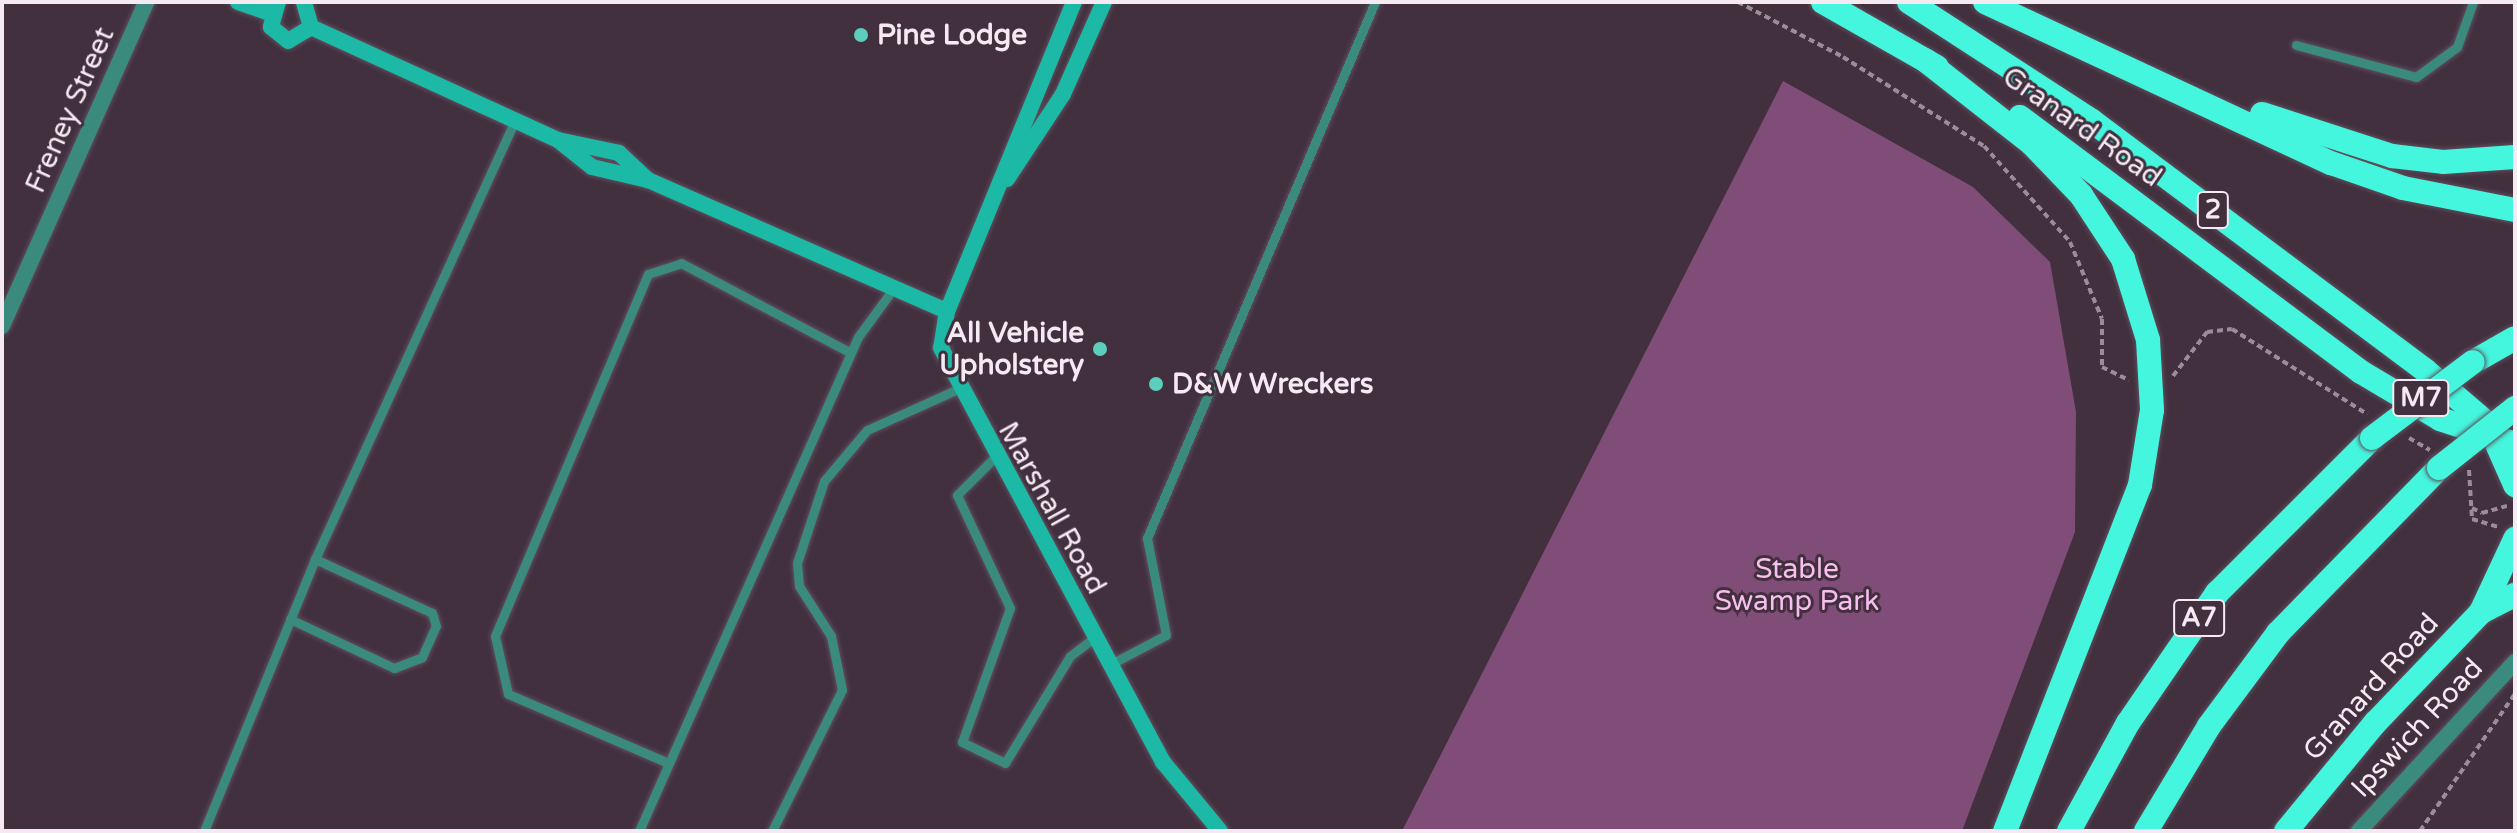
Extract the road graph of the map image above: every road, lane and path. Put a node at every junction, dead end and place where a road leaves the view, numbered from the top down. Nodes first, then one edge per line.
1 (146, 2) edge
2 (238, 2) edge
3 (304, 2) edge
4 (1074, 2) edge
5 (1104, 2) edge
6 (1375, 2) edge
7 (1738, 2) edge
8 (1823, 2) edge
9 (1909, 2) edge
10 (1988, 2) edge
11 (2473, 2) edge
12 (274, 8) edge
13 (311, 27) junction
14 (2296, 45) dead end
15 (1925, 60) junction
16 (514, 122) junction
17 (558, 140) junction
18 (2515, 157) edge
19 (648, 180) junction
20 (996, 194) junction
21 (2515, 210) edge
22 (893, 289) junction
23 (947, 311) junction
24 (2, 326) edge
25 (2515, 338) edge
26 (851, 353) junction
27 (2138, 379) dead end
28 (2161, 379) dead end
29 (958, 389) junction
30 (2515, 408) edge
31 (2374, 428) junction
32 (2399, 433) dead end
33 (2505, 441) edge
34 (995, 457) junction
35 (2445, 462) junction
36 (2515, 485) edge
37 (2515, 503) edge
38 (2472, 508) junction
39 (2488, 525) dead end
40 (2515, 539) edge
41 (315, 559) junction
42 (2515, 595) edge
43 (2481, 612) junction
44 (290, 619) junction
45 (1094, 638) junction
46 (2515, 662) edge
47 (1109, 665) junction
48 (2515, 694) edge
49 (666, 762) junction
50 (204, 831) edge
51 (639, 831) edge
52 (772, 831) edge
53 (1220, 831) edge
54 (2005, 831) edge
55 (2069, 831) edge
56 (2146, 831) edge
57 (2286, 831) edge
58 (2359, 831) edge
59 (2420, 831) edge

1 - 24 street, Freney Street
2 - 12 street
3 - 13 street
4 - 20 street
5 - 20 street
6 - 47 lane
7 - 27 path
8 - 15 highway, Granard Road / 2
9 - 33 highway, Granard Road / 2
10 - 18 highway
10 - 21 highway
11 - 14 lane
12 - 13 street
13 - 16 street
15 - 33 highway, Granard Road / 2
15 - 54 highway
16 - 17 street
16 - 41 lane
17 - 19 street
17 - 19 street
19 - 22 street
20 - 23 street, Marshall Road
22 - 23 street
22 - 26 lane
23 - 29 street, Marshall Road
25 - 31 highway, M7, bridge
26 - 49 lane
26 - 49 lane
28 - 31 path
29 - 34 street, Marshall Road
29 - 52 lane
30 - 35 highway, M7, bridge
31 - 55 highway, A7
32 - 35 path
33 - 36 highway
34 - 45 street, Marshall Road
34 - 45 lane
35 - 38 path
35 - 56 highway, A7
37 - 38 path
38 - 39 path
40 - 43 highway, Granard Road
41 - 44 lane
41 - 44 lane
42 - 43 highway
43 - 57 highway, Granard Road
44 - 50 lane
45 - 47 street, Marshall Road
46 - 58 street, Ipswich Road
47 - 53 street, Marshall Road
48 - 59 path
49 - 51 lane

